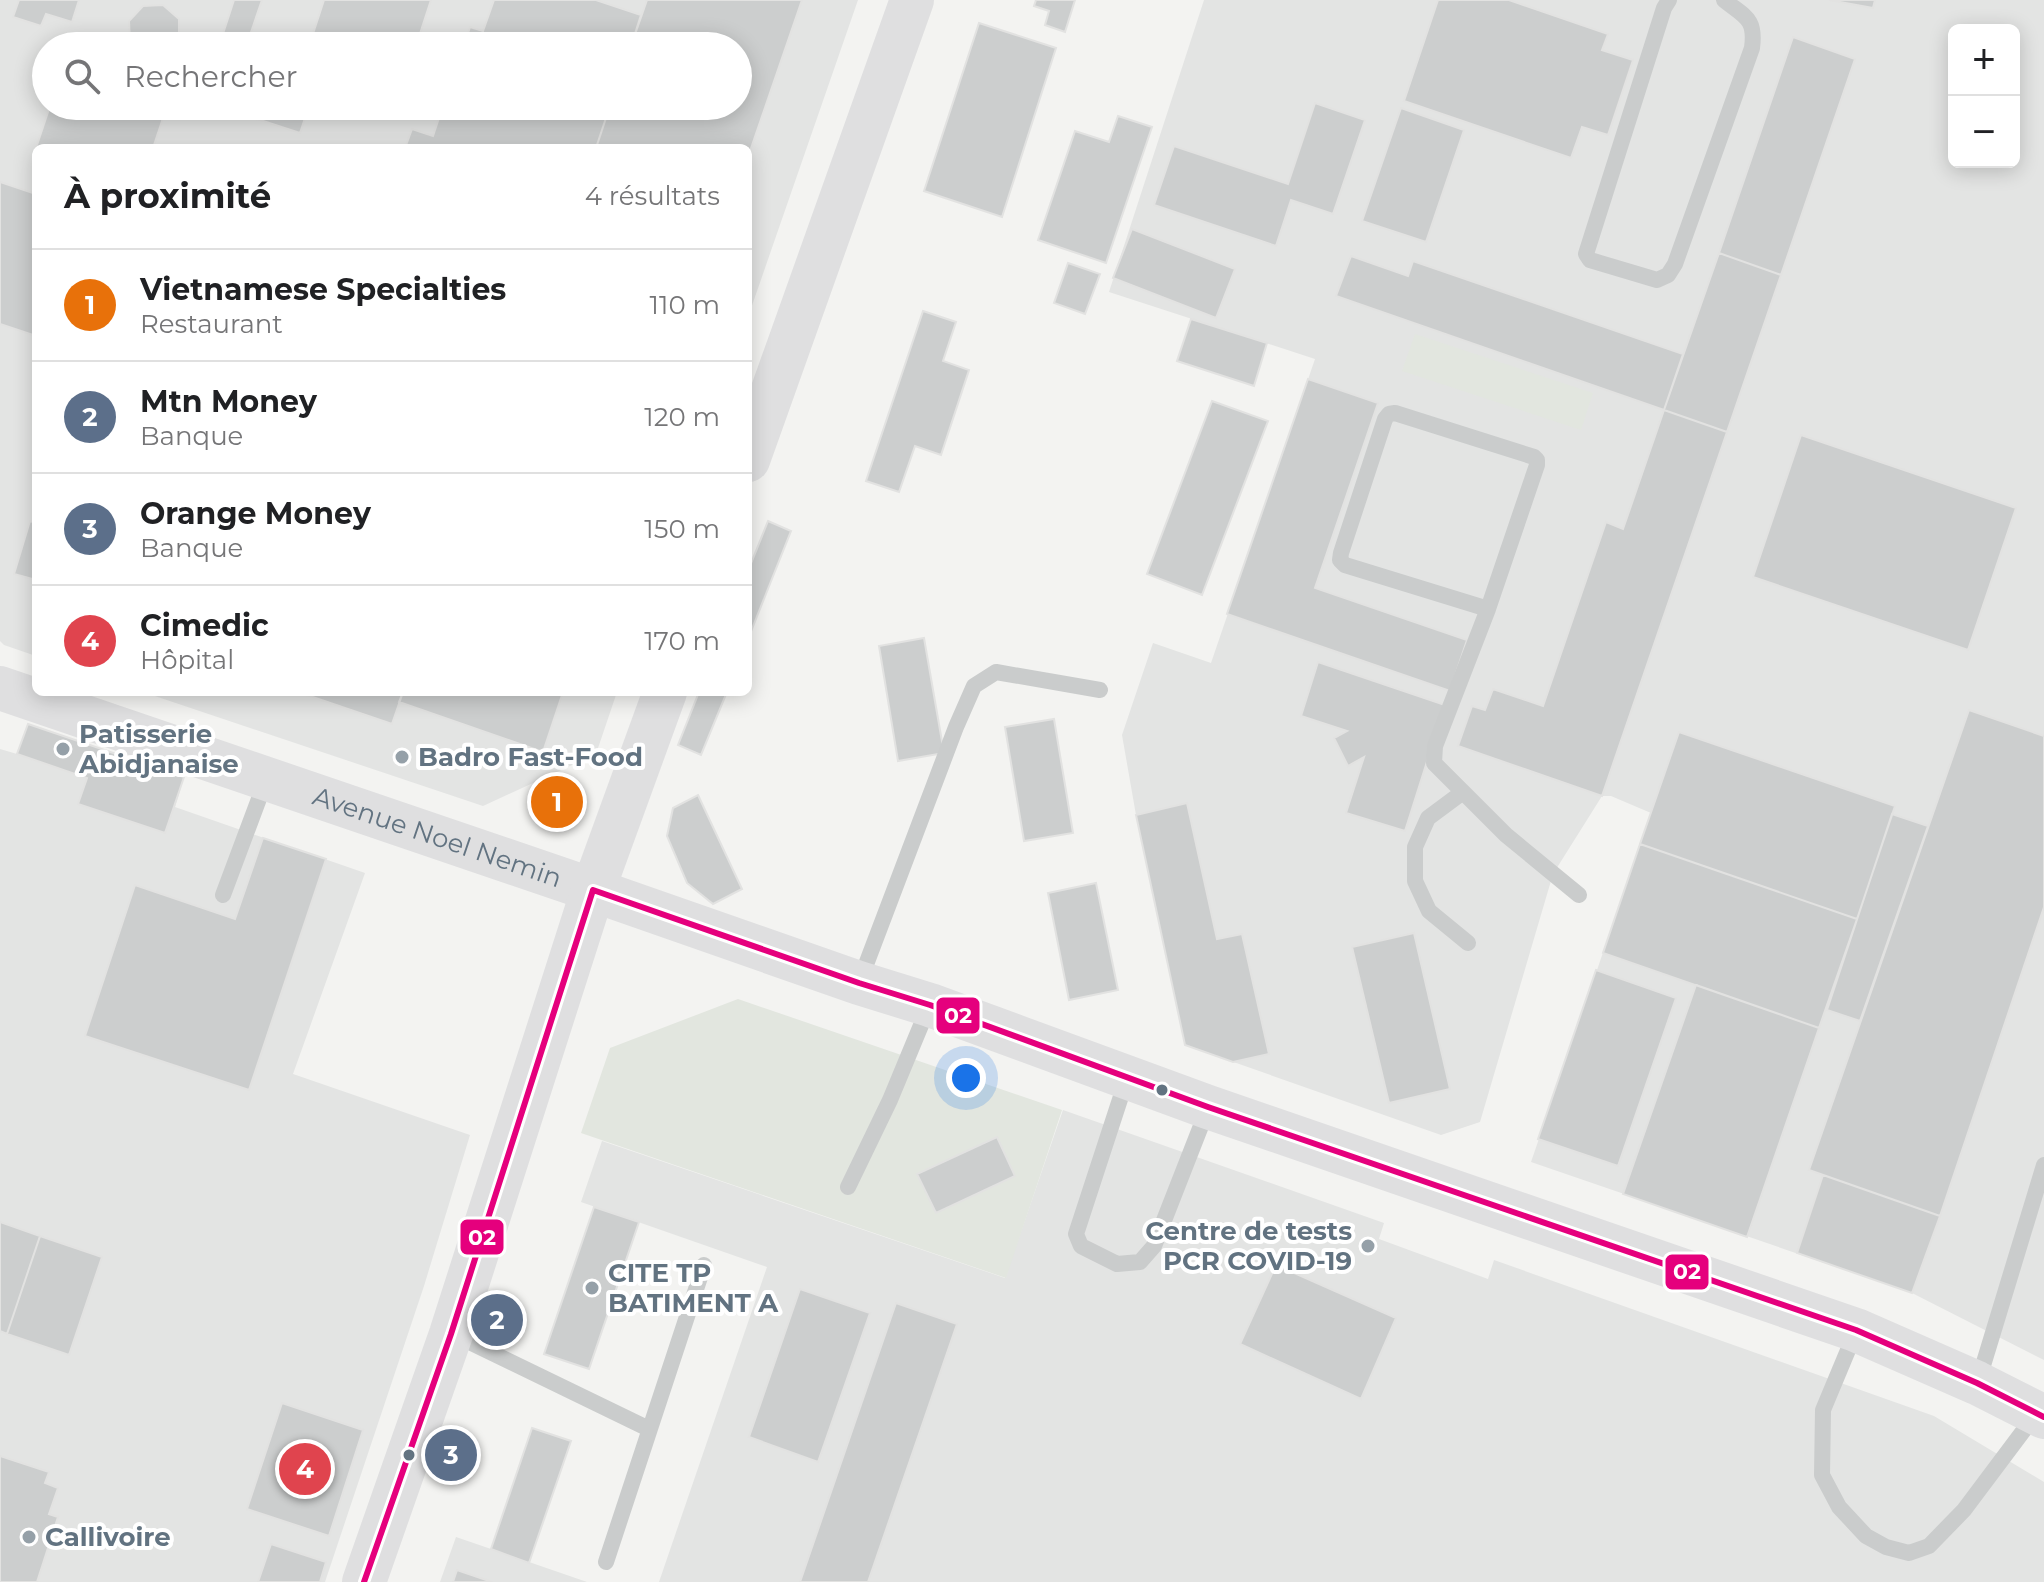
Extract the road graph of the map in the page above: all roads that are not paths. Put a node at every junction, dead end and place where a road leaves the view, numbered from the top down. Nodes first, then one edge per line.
1 (912, 0) edge
2 (1669, 0) edge
3 (1724, 0) edge
4 (752, 449) edge
5 (1488, 609) junction
6 (0, 688) edge
7 (1100, 690) dead end
8 (664, 696) edge
9 (267, 779) junction
10 (1463, 792) junction
11 (593, 890) junction
12 (223, 895) dead end
13 (1579, 895) dead end
14 (1468, 943) dead end
15 (859, 983) junction
16 (930, 1005) junction
17 (1127, 1078) junction
18 (1208, 1107) junction
19 (2044, 1165) edge
20 (848, 1187) dead end
21 (704, 1265) dead end
22 (1856, 1330) junction
23 (451, 1334) junction
24 (1977, 1383) junction
25 (2040, 1414) edge
26 (649, 1429) junction
27 (606, 1562) dead end
28 (364, 1582) edge

1 - 4 street
2 - 3 lane
5 - 5 lane
5 - 10 lane
6 - 9 street, Avenue Noel Nemin
7 - 15 lane
8 - 11 street
9 - 11 street, Avenue Noel Nemin
9 - 12 lane
10 - 13 lane
10 - 14 lane
11 - 15 street, Avenue Noel Nemin
11 - 23 street
15 - 16 street, Avenue Noel Nemin
16 - 17 street, Avenue Noel Nemin
16 - 20 lane
17 - 18 street, Avenue Noel Nemin
17 - 18 lane
18 - 22 street, Avenue Noel Nemin
19 - 24 lane
21 - 26 lane
22 - 24 street, Avenue Noel Nemin
22 - 25 lane
23 - 26 lane
23 - 28 street
24 - 25 street, Avenue Noel Nemin
26 - 27 lane

